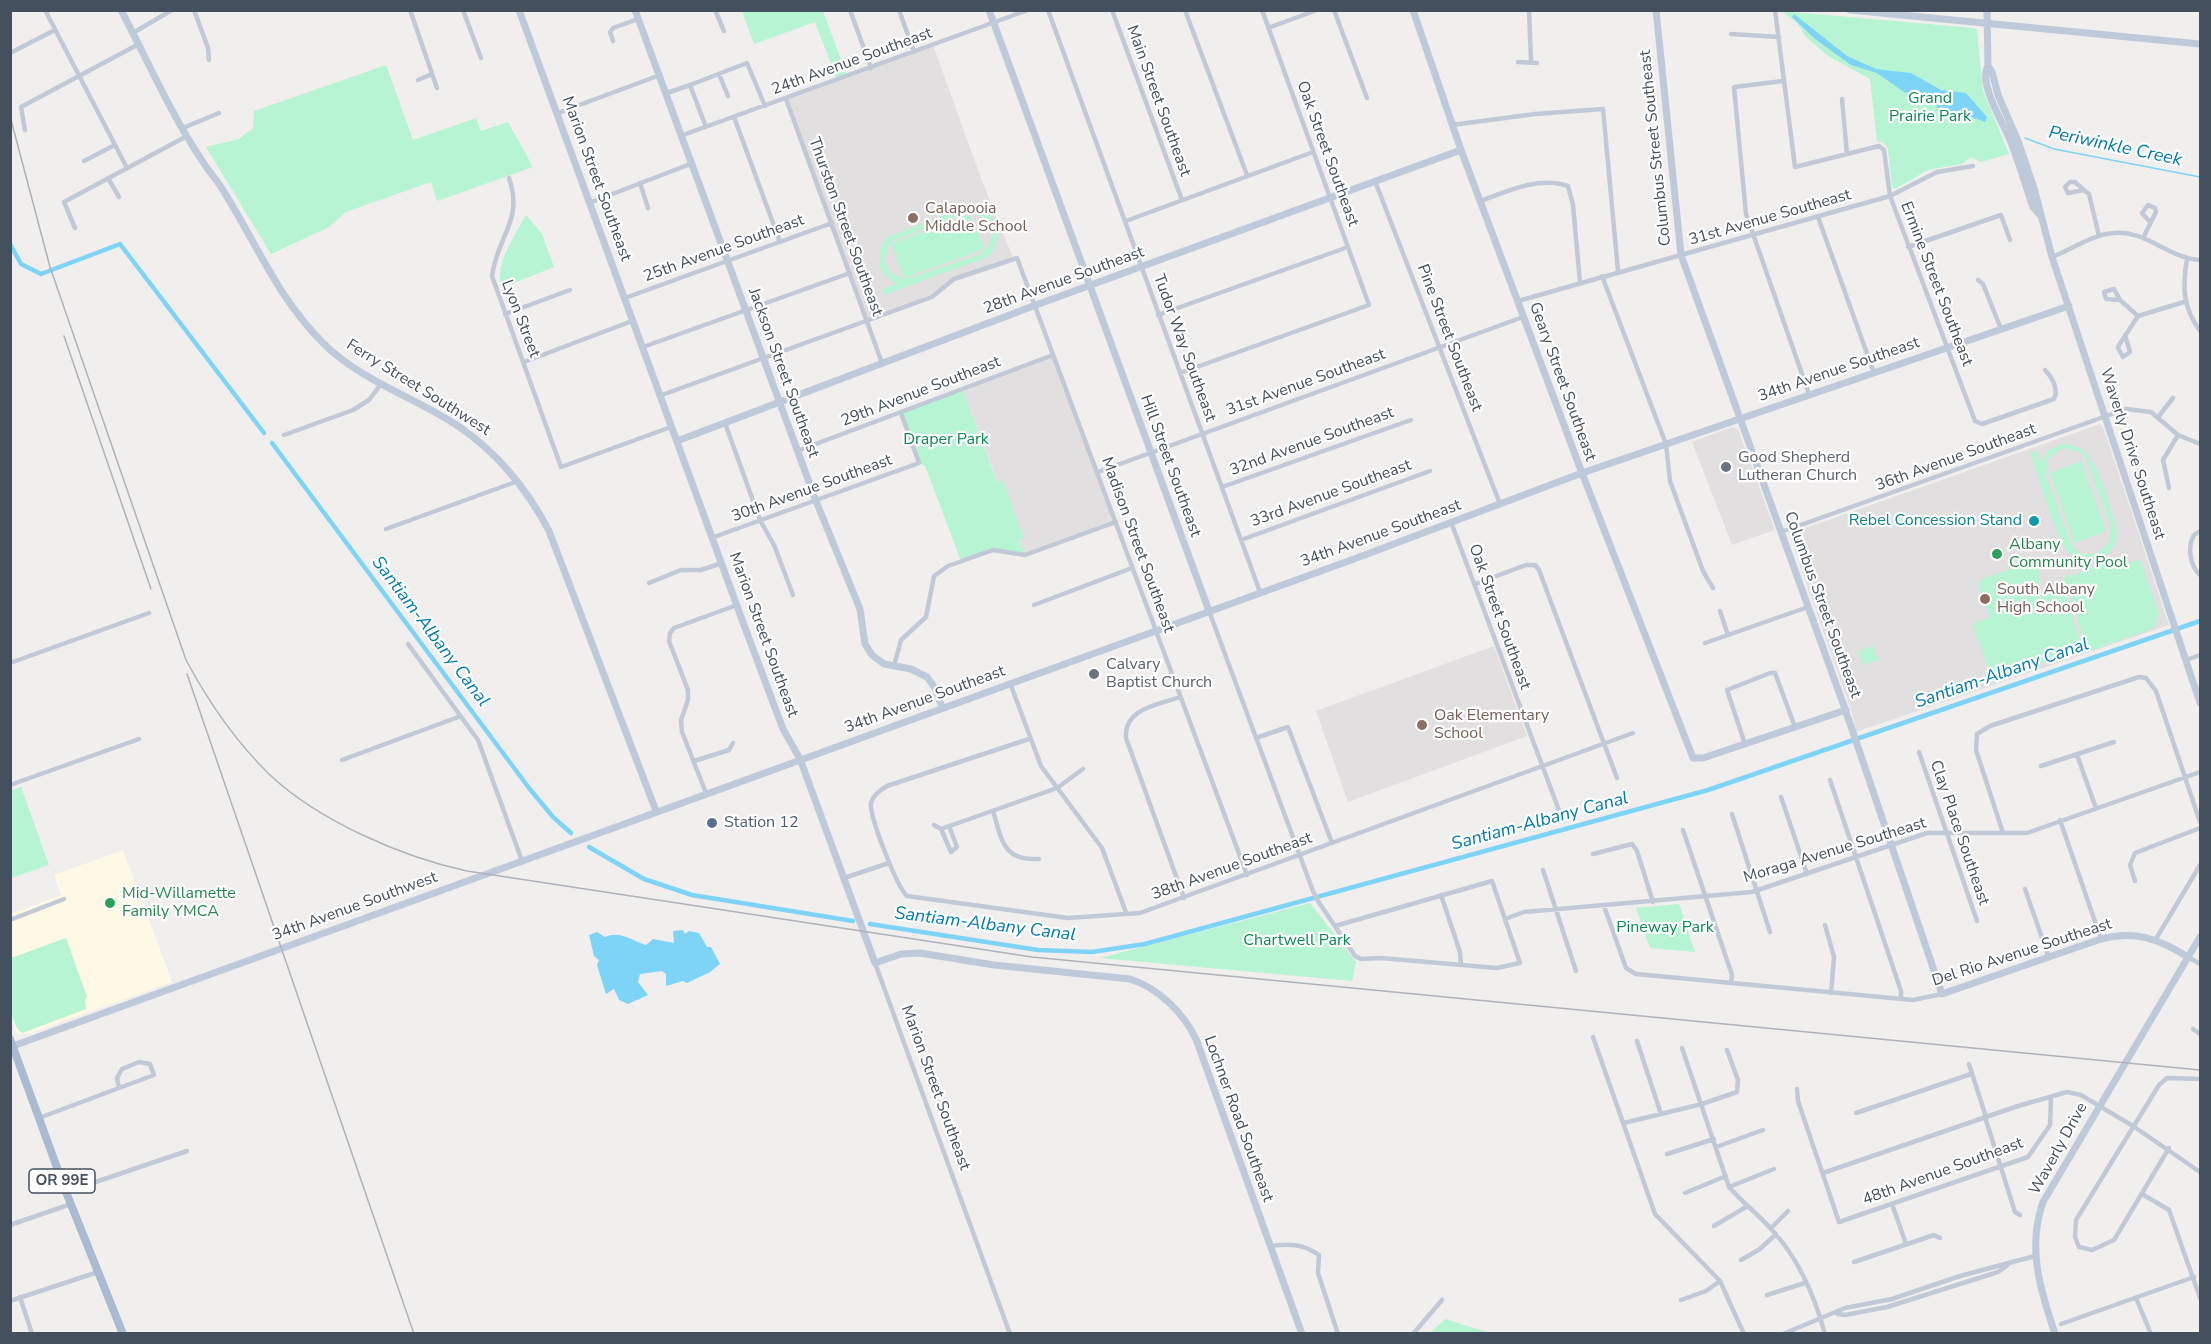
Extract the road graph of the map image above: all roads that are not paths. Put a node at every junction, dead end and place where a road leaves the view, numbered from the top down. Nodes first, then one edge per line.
1 (45, 10) edge
2 (121, 10) edge
3 (172, 10) edge
4 (194, 10) edge
5 (410, 10) edge
6 (463, 10) edge
7 (519, 10) edge
8 (635, 10) edge
9 (716, 10) edge
10 (850, 10) edge
11 (899, 10) edge
12 (989, 10) edge
13 (1028, 10) edge
14 (1048, 10) edge
15 (1112, 10) edge
16 (1185, 10) edge
17 (1262, 10) edge
18 (1317, 10) edge
19 (1334, 10) edge
20 (1413, 10) edge
21 (1529, 10) edge
22 (1656, 10) edge
23 (1774, 10) edge
24 (1850, 10) edge
25 (1987, 10) edge
26 (1911, 13) edge
27 (638, 19) junction
28 (1987, 22) junction
29 (994, 23) junction
30 (1268, 28) junction
31 (55, 30) junction
32 (724, 32) dead end
33 (133, 33) junction
34 (1731, 34) dead end
35 (1779, 37) junction
36 (613, 41) dead end
37 (139, 44) junction
38 (2200, 44) edge
39 (914, 52) junction
40 (10, 53) edge
41 (481, 58) dead end
42 (209, 60) dead end
43 (1531, 61) junction
44 (1518, 62) dead end
45 (1538, 63) dead end
46 (871, 68) junction
47 (432, 74) junction
48 (719, 74) junction
49 (660, 75) junction
50 (79, 76) junction
51 (418, 80) dead end
52 (1783, 81) junction
53 (690, 85) junction
54 (437, 88) dead end
55 (667, 93) junction
56 (728, 96) dead end
57 (1367, 98) dead end
58 (786, 99) junction
59 (1842, 99) dead end
60 (765, 106) junction
61 (558, 112) junction
62 (219, 113) dead end
63 (734, 117) junction
64 (1452, 125) junction
65 (706, 127) junction
66 (183, 128) junction
67 (25, 130) dead end
68 (683, 135) junction
69 (187, 136) junction
70 (115, 145) junction
71 (1461, 150) junction
72 (1313, 152) junction
73 (1847, 154) junction
74 (84, 161) dead end
75 (693, 164) junction
76 (1973, 166) dead end
77 (127, 168) junction
78 (1247, 176) junction
79 (108, 178) junction
80 (509, 178) dead end
81 (1375, 181) junction
82 (640, 183) junction
83 (2084, 190) dead end
84 (119, 196) dead end
85 (1890, 196) junction
86 (1330, 198) junction
87 (1182, 200) junction
88 (1481, 201) junction
89 (590, 203) junction
90 (648, 207) dead end
91 (1818, 217) junction
92 (1126, 221) junction
93 (2150, 221) dead end
94 (832, 223) junction
95 (75, 228) dead end
96 (1753, 234) junction
97 (2099, 236) junction
98 (2143, 238) junction
99 (2010, 240) dead end
100 (780, 242) junction
101 (1348, 247) junction
102 (1908, 247) junction
103 (1681, 255) junction
104 (2052, 257) junction
105 (2187, 259) junction
106 (728, 260) junction
107 (2200, 260) edge
108 (1143, 266) junction
109 (1618, 271) junction
110 (850, 273) junction
111 (1602, 276) junction
112 (1978, 280) dead end
113 (1580, 282) junction
114 (1089, 286) junction
115 (570, 290) dead end
116 (624, 298) junction
117 (2120, 300) dead end
118 (1518, 301) junction
119 (2184, 302) junction
120 (1036, 305) junction
121 (2069, 306) junction
122 (746, 310) junction
123 (506, 315) junction
124 (1158, 315) junction
125 (2138, 316) junction
126 (1523, 317) junction
127 (632, 321) junction
128 (867, 321) junction
129 (2200, 328) edge
130 (2001, 329) junction
131 (2125, 335) dead end
132 (643, 347) junction
133 (1439, 348) junction
134 (1947, 348) junction
135 (1053, 355) junction
136 (763, 359) junction
137 (524, 362) junction
138 (882, 363) junction
139 (2045, 370) dead end
140 (1874, 373) junction
141 (1180, 374) junction
142 (381, 384) junction
143 (1809, 394) junction
144 (659, 396) junction
145 (2173, 398) dead end
146 (779, 402) junction
147 (901, 413) junction
148 (2159, 416) junction
149 (2105, 417) junction
150 (1739, 419) junction
151 (1411, 420) dead end
152 (725, 423) junction
153 (671, 427) junction
154 (1202, 433) junction
155 (284, 435) dead end
156 (2178, 435) junction
157 (677, 441) junction
158 (1666, 444) junction
159 (2200, 444) edge
160 (797, 451) junction
161 (1151, 453) junction
162 (1430, 471) dead end
163 (1098, 472) junction
164 (1581, 473) junction
165 (518, 481) junction
166 (1222, 487) junction
167 (2169, 488) dead end
168 (816, 501) junction
169 (1500, 504) junction
170 (760, 520) junction
171 (1116, 522) junction
172 (1451, 522) junction
173 (386, 529) dead end
174 (2200, 531) edge
175 (1781, 532) junction
176 (714, 537) junction
177 (1241, 540) junction
178 (722, 563) junction
179 (1132, 568) junction
180 (2200, 575) edge
181 (649, 582) dead end
182 (1475, 584) junction
183 (1713, 588) dead end
184 (1260, 592) junction
185 (793, 595) dead end
186 (737, 605) junction
187 (1034, 605) dead end
188 (1808, 607) junction
189 (1209, 611) junction
190 (1719, 611) dead end
191 (149, 612) dead end
192 (1156, 631) junction
193 (1728, 634) junction
194 (1705, 643) dead end
195 (408, 644) dead end
196 (2200, 655) edge
197 (2186, 660) junction
198 (10, 663) edge
199 (894, 666) junction
200 (1010, 683) junction
201 (1180, 697) junction
202 (2200, 702) edge
203 (942, 707) junction
204 (1846, 710) junction
205 (461, 716) junction
206 (1795, 727) junction
207 (1634, 734) dead end
208 (1256, 738) junction
209 (139, 739) dead end
210 (1029, 739) junction
211 (2114, 742) dead end
212 (733, 743) dead end
213 (1605, 744) junction
214 (1745, 744) junction
215 (1919, 752) dead end
216 (2077, 754) junction
217 (800, 759) junction
218 (342, 760) dead end
219 (694, 761) junction
220 (2041, 766) dead end
221 (1543, 767) junction
222 (1083, 769) dead end
223 (2200, 772) edge
224 (2186, 777) junction
225 (1617, 778) dead end
226 (1830, 780) dead end
227 (10, 785) edge
228 (1057, 788) junction
229 (706, 793) junction
230 (1781, 797) dead end
231 (2096, 808) junction
232 (656, 811) junction
233 (993, 812) junction
234 (1732, 814) dead end
235 (2060, 820) junction
236 (1563, 821) dead end
237 (2200, 822) edge
238 (934, 825) dead end
239 (950, 826) junction
240 (2200, 828) edge
241 (941, 829) junction
242 (1683, 830) dead end
243 (1946, 831) junction
244 (2003, 833) junction
245 (1332, 843) junction
246 (1891, 845) junction
247 (1593, 854) dead end
248 (1300, 855) junction
249 (1856, 857) junction
250 (1039, 859) dead end
251 (522, 861) junction
252 (889, 863) junction
253 (2200, 865) edge
254 (1543, 870) dead end
255 (1807, 874) junction
256 (1247, 875) junction
257 (844, 878) junction
258 (2135, 881) dead end
259 (2025, 889) dead end
260 (1758, 890) junction
261 (1441, 895) junction
262 (1706, 897) junction
263 (1184, 898) junction
264 (64, 900) dead end
265 (1653, 902) junction
266 (1604, 906) junction
267 (1555, 909) junction
268 (1127, 915) junction
269 (1505, 919) junction
270 (10, 920) edge
271 (1977, 921) dead end
272 (1335, 926) junction
273 (1825, 926) dead end
274 (1770, 932) dead end
275 (2200, 937) edge
276 (2101, 939) junction
277 (2156, 939) junction
278 (2188, 957) junction
279 (2049, 958) junction
280 (875, 963) junction
281 (2200, 964) edge
282 (1461, 965) junction
283 (1576, 971) dead end
284 (1731, 982) junction
285 (1831, 993) junction
286 (1942, 994) junction
287 (1901, 999) junction
288 (2193, 1029) dead end
289 (2200, 1034) edge
290 (1593, 1037) dead end
291 (1637, 1041) dead end
292 (12, 1043) edge
293 (1682, 1048) dead end
294 (1727, 1050) dead end
295 (1969, 1064) dead end
296 (1971, 1074) junction
297 (2200, 1079) edge
298 (119, 1088) junction
299 (1797, 1089) dead end
300 (2051, 1096) junction
301 (1702, 1104) junction
302 (2098, 1107) junction
303 (1856, 1113) dead end
304 (1661, 1114) junction
305 (1985, 1117) junction
306 (39, 1118) junction
307 (1624, 1122) junction
308 (2133, 1126) junction
309 (1763, 1130) dead end
310 (1714, 1139) junction
311 (1716, 1147) junction
312 (2169, 1148) junction
313 (187, 1152) dead end
314 (1667, 1154) dead end
315 (2001, 1166) junction
316 (1774, 1169) dead end
317 (2200, 1172) edge
318 (1823, 1173) junction
319 (1726, 1176) junction
320 (1730, 1187) junction
321 (66, 1192) junction
322 (1685, 1193) dead end
323 (2142, 1194) junction
324 (71, 1204) junction
325 (1892, 1204) junction
326 (1746, 1207) junction
327 (1788, 1211) dead end
328 (2020, 1215) dead end
329 (10, 1225) edge
330 (1714, 1226) dead end
331 (1771, 1228) junction
332 (1776, 1234) junction
333 (1940, 1238) dead end
334 (1906, 1244) junction
335 (1270, 1246) junction
336 (2035, 1256) junction
337 (1741, 1260) dead end
338 (1854, 1262) dead end
339 (98, 1272) junction
340 (2194, 1277) junction
341 (1720, 1281) junction
342 (1805, 1283) junction
343 (1767, 1295) dead end
344 (20, 1297) junction
345 (2136, 1298) junction
346 (2200, 1298) edge
347 (1442, 1300) dead end
348 (1681, 1300) dead end
349 (10, 1301) edge
350 (1821, 1320) junction
351 (2061, 1324) dead end
352 (32, 1334) edge
353 (123, 1334) edge
354 (1010, 1334) edge
355 (1302, 1334) edge
356 (1338, 1334) edge
357 (1413, 1334) edge
358 (1744, 1334) edge
359 (1783, 1334) edge
360 (1825, 1334) edge
361 (2055, 1334) edge
362 (2151, 1334) edge

1 - 31 street
2 - 33 street, Ferry Street Southwest
3 - 33 street
4 - 42 street
5 - 47 street
6 - 41 street
7 - 61 street, Marion Street Southeast
8 - 27 street, Jackson Street Southeast
9 - 32 street
10 - 46 street
11 - 39 street
12 - 29 street, Hill Street Southeast
13 - 29 street, 24th Avenue Southeast
14 - 92 street, Tudor Way Southeast
15 - 87 street, Main Street Southeast
16 - 78 street
17 - 30 street, Oak Street Southeast
18 - 30 street
19 - 57 street
20 - 64 street, Geary Street Southeast
21 - 43 street
22 - 103 street, Columbus Street Southeast
23 - 35 street
24 - 26 street
25 - 28 street, Waverly Drive Southeast
26 - 28 street
27 - 36 street
27 - 49 street, Jackson Street Southeast
28 - 38 street
28 - 104 street, Waverly Drive Southeast
29 - 39 street, 24th Avenue Southeast
29 - 114 street, Hill Street Southeast
30 - 72 street, Oak Street Southeast
31 - 40 street
31 - 50 street
33 - 37 street, Ferry Street Southwest
34 - 35 street
35 - 52 street
37 - 50 street
37 - 66 street, Ferry Street Southwest
39 - 46 street, 24th Avenue Southeast
43 - 44 street
43 - 45 street
46 - 58 street, 24th Avenue Southeast
47 - 51 street
47 - 54 street
48 - 53 street
48 - 56 street
48 - 60 street
49 - 55 street, Jackson Street Southeast
49 - 61 street
50 - 67 street
50 - 70 street
52 - 73 street
52 - 96 street
53 - 55 street
53 - 65 street
55 - 68 street, Jackson Street Southeast
58 - 60 street, 24th Avenue Southeast
58 - 94 street, Thurston Street Southeast
59 - 73 street
60 - 63 street, 24th Avenue Southeast
61 - 89 street, Marion Street Southeast
62 - 66 street
63 - 65 street, 24th Avenue Southeast
63 - 100 street
64 - 71 street, Geary Street Southeast
64 - 109 street
65 - 68 street, 24th Avenue Southeast
66 - 69 street, Ferry Street Southwest
68 - 75 street, Jackson Street Southeast
69 - 77 street
69 - 142 street, Ferry Street Southwest
70 - 74 street
70 - 77 street
71 - 81 street, 28th Avenue Southeast
71 - 88 street, Geary Street Southeast
72 - 78 street
72 - 86 street, Oak Street Southeast
73 - 85 street, Ermine Street Southeast
75 - 82 street
75 - 106 street, Jackson Street Southeast
76 - 85 street, 31st Avenue Southeast
77 - 79 street
78 - 87 street
79 - 84 street
79 - 95 street
80 - 123 street, Lyon Street
81 - 86 street, 28th Avenue Southeast
81 - 133 street, Pine Street Southeast
82 - 89 street
82 - 90 street
83 - 97 street
85 - 91 street, 31st Avenue Southeast
85 - 102 street, Ermine Street Southeast
86 - 101 street, Oak Street Southeast
86 - 108 street, 28th Avenue Southeast
87 - 92 street
88 - 113 street
88 - 118 street, Geary Street Southeast
89 - 116 street, Marion Street Southeast
91 - 96 street, 31st Avenue Southeast
91 - 140 street
92 - 108 street, Tudor Way Southeast
93 - 98 street
94 - 100 street, 25th Avenue Southeast
94 - 110 street, Thurston Street Southeast
96 - 103 street, 31st Avenue Southeast
96 - 143 street
97 - 98 street
97 - 104 street
98 - 105 street
99 - 102 street
100 - 106 street, 25th Avenue Southeast
101 - 124 street
101 - 141 street, Oak Street Southeast
102 - 134 street, Ermine Street Southeast
103 - 109 street, 31st Avenue Southeast
103 - 150 street, Columbus Street Southeast
104 - 121 street, Waverly Drive Southeast
105 - 107 street
105 - 119 street
106 - 116 street, 25th Avenue Southeast
106 - 122 street, Jackson Street Southeast
108 - 114 street, 28th Avenue Southeast
108 - 124 street, Tudor Way Southeast
109 - 111 street, 31st Avenue Southeast
110 - 122 street
110 - 128 street, Thurston Street Southeast
111 - 113 street, 31st Avenue Southeast
111 - 158 street
112 - 130 street
113 - 118 street, 31st Avenue Southeast
114 - 120 street, 28th Avenue Southeast
114 - 161 street, Hill Street Southeast
115 - 123 street
116 - 127 street, Marion Street Southeast
117 - 125 street
118 - 126 street, Geary Street Southeast
119 - 125 street
119 - 129 street
120 - 128 street, Madison Street Southeast
120 - 135 street, Madison Street Southeast
120 - 138 street, 28th Avenue Southeast
121 - 130 street, 34th Avenue Southeast
121 - 149 street, Waverly Drive Southeast
122 - 132 street
122 - 136 street, Jackson Street Southeast
123 - 137 street, Lyon Street
124 - 141 street, Tudor Way Southeast
125 - 131 street
126 - 133 street, 31st Avenue Southeast
126 - 164 street, Geary Street Southeast
127 - 132 street, Marion Street Southeast
127 - 137 street
128 - 136 street
128 - 138 street, Thurston Street Southeast
130 - 134 street, 34th Avenue Southeast
132 - 144 street, Marion Street Southeast
133 - 154 street, 31st Avenue Southeast
133 - 169 street, Pine Street Southeast
134 - 139 street, Ermine Street Southeast
134 - 140 street, 34th Avenue Southeast
135 - 147 street, 29th Avenue Southeast
135 - 163 street, Madison Street Southeast
136 - 144 street
136 - 146 street, Jackson Street Southeast
137 - 153 street, Lyon Street
138 - 146 street, 28th Avenue Southeast
140 - 143 street, 34th Avenue Southeast
141 - 154 street, Tudor Way Southeast
142 - 155 street
142 - 165 street, Ferry Street Southwest
143 - 150 street, 34th Avenue Southeast
144 - 153 street, Marion Street Southeast
145 - 148 street
146 - 152 street, 28th Avenue Southeast
146 - 160 street, Jackson Street Southeast
147 - 160 street, 29th Avenue Southeast
147 - 168 street, 30th Avenue Southeast
148 - 149 street, 36th Avenue Southeast
148 - 156 street
149 - 175 street, 36th Avenue Southeast
149 - 197 street, Waverly Drive Southeast
150 - 158 street, 34th Avenue Southeast
150 - 175 street, Columbus Street Southeast
151 - 166 street, 32nd Avenue Southeast
152 - 157 street, 28th Avenue Southeast
152 - 170 street
153 - 157 street, Marion Street Southeast
154 - 161 street, 31st Avenue Southeast
154 - 166 street, Tudor Way Southeast
156 - 159 street
156 - 167 street
157 - 176 street, Marion Street Southeast
158 - 164 street, 34th Avenue Southeast
158 - 183 street
160 - 168 street, Jackson Street Southeast
161 - 163 street, 31st Avenue Southeast
161 - 189 street, Hill Street Southeast
162 - 177 street, 33rd Avenue Southeast
163 - 171 street, Madison Street Southeast
164 - 169 street, 34th Avenue Southeast
164 - 214 street, Geary Street Southeast
165 - 173 street
165 - 232 street, Ferry Street Southwest
166 - 177 street, Tudor Way Southeast
168 - 170 street, 30th Avenue Southeast
168 - 199 street, Jackson Street Southeast
169 - 172 street, 34th Avenue Southeast
170 - 176 street, 30th Avenue Southeast
170 - 185 street
171 - 179 street, Madison Street Southeast
171 - 199 street
172 - 182 street, Oak Street Southeast
172 - 184 street, 34th Avenue Southeast
174 - 180 street
175 - 188 street, Columbus Street Southeast
176 - 178 street, Marion Street Southeast
177 - 184 street, Tudor Way Southeast
178 - 181 street
178 - 186 street, Marion Street Southeast
179 - 187 street
179 - 192 street, Madison Street Southeast
182 - 213 street
182 - 221 street, Oak Street Southeast
184 - 189 street, 34th Avenue Southeast
186 - 217 street, Marion Street Southeast
186 - 219 street
188 - 193 street
188 - 204 street, Columbus Street Southeast
189 - 192 street, 34th Avenue Southeast
189 - 208 street, Hill Street Southeast
190 - 193 street
191 - 198 street
192 - 200 street, 34th Avenue Southeast
192 - 201 street, Madison Street Southeast
193 - 194 street
195 - 205 street
196 - 197 street
197 - 202 street, Waverly Drive Southeast
199 - 203 street, Jackson Street Southeast
200 - 203 street, 34th Avenue Southeast
200 - 210 street
201 - 256 street, Madison Street Southeast
201 - 263 street
203 - 217 street, 34th Avenue Southeast
204 - 206 street
204 - 246 street, Columbus Street Southeast
205 - 218 street
205 - 251 street
206 - 214 street
206 - 214 street
207 - 213 street, 38th Avenue Southeast
208 - 245 street
208 - 248 street, Hill Street Southeast
209 - 227 street
210 - 228 street
210 - 252 street
211 - 216 street
212 - 219 street
213 - 221 street, 38th Avenue Southeast
213 - 225 street
215 - 243 street, Clay Place Southeast
216 - 220 street
216 - 231 street
217 - 229 street, 34th Avenue Southeast
217 - 257 street, Marion Street Southeast
219 - 229 street
221 - 236 street, Oak Street Southeast
221 - 245 street, 38th Avenue Southeast
222 - 228 street
223 - 224 street, Moraga Avenue Southeast
224 - 231 street, Moraga Avenue Southeast
224 - 237 street
224 - 244 street
226 - 249 street
228 - 233 street
228 - 268 street
229 - 232 street, 34th Avenue Southwest
230 - 255 street
231 - 235 street, Moraga Avenue Southeast
232 - 251 street, 34th Avenue Southwest
233 - 239 street
233 - 250 street
234 - 260 street
235 - 244 street, Moraga Avenue Southeast
235 - 276 street
238 - 241 street
239 - 241 street
239 - 241 street
240 - 258 street
242 - 262 street
243 - 244 street, Moraga Avenue Southeast
243 - 246 street, Moraga Avenue Southeast
243 - 271 street, Clay Place Southeast
245 - 248 street, 38th Avenue Southeast
246 - 249 street, Moraga Avenue Southeast
246 - 286 street, Columbus Street Southeast
247 - 265 street
248 - 256 street, 38th Avenue Southeast
248 - 272 street, Hill Street Southeast
249 - 255 street, Moraga Avenue Southeast
249 - 287 street
251 - 292 street, 34th Avenue Southwest
252 - 257 street
252 - 268 street, 38th Avenue Southeast
253 - 277 street
254 - 267 street
255 - 260 street, Moraga Avenue Southeast
256 - 263 street, 38th Avenue Southeast
257 - 280 street, Marion Street Southeast
259 - 279 street
260 - 262 street, Moraga Avenue Southeast
260 - 274 street
261 - 269 street
261 - 272 street
261 - 282 street
262 - 265 street, Moraga Avenue Southeast
262 - 284 street
263 - 268 street, 38th Avenue Southeast
264 - 270 street
265 - 266 street, Moraga Avenue Southeast
266 - 267 street, Moraga Avenue Southeast
266 - 284 street, Del Rio Avenue Southeast
267 - 269 street, Moraga Avenue Southeast
267 - 283 street
269 - 282 street, Hill Street Southeast
272 - 282 street, Hill Street Southeast
273 - 285 street
275 - 278 street
276 - 277 street, Del Rio Avenue Southeast
276 - 279 street, Del Rio Avenue Southeast
277 - 278 street, Del Rio Avenue Southeast
278 - 281 street, Del Rio Avenue Southeast
278 - 302 street, Waverly Drive
279 - 286 street, Del Rio Avenue Southeast
280 - 335 street, Lochner Road Southeast
280 - 354 street, Marion Street Southeast
284 - 285 street, Del Rio Avenue Southeast
285 - 287 street, Del Rio Avenue Southeast
286 - 287 street, Del Rio Avenue Southeast
288 - 289 street
290 - 307 street
291 - 304 street
292 - 306 main road, OR 99E
293 - 301 street
294 - 301 street
295 - 296 street
296 - 303 street
296 - 305 street
297 - 308 street
298 - 298 street
298 - 306 street
299 - 318 street
300 - 302 street
300 - 305 street
300 - 315 street, 48th Avenue Southeast
301 - 304 street
301 - 310 street
302 - 308 street
302 - 336 street, Waverly Drive
304 - 307 street
305 - 315 street
305 - 318 street
306 - 321 main road, OR 99E
307 - 341 street
308 - 312 street
308 - 323 street
309 - 311 street
310 - 311 street
310 - 314 street
311 - 319 street
312 - 317 street
312 - 323 street
313 - 321 street
315 - 325 street, 48th Avenue Southeast
315 - 328 street
316 - 320 street
318 - 325 street, 48th Avenue Southeast
319 - 320 street
319 - 322 street
320 - 326 street
321 - 324 main road, OR 99E
323 - 340 street
324 - 329 street
324 - 339 main road, OR 99E
325 - 334 street
326 - 330 street
326 - 331 street
327 - 331 street
331 - 332 street
332 - 337 street
332 - 342 street
333 - 334 street
334 - 338 street
335 - 355 street, Lochner Road Southeast
335 - 356 street
336 - 350 street
336 - 361 street
339 - 344 street
339 - 353 main road, OR 99E
340 - 345 street
340 - 346 street
341 - 348 street
341 - 358 street
342 - 343 street
342 - 350 street
344 - 349 street
344 - 352 street
345 - 351 street
345 - 362 street
347 - 357 street
350 - 359 street
350 - 360 street

